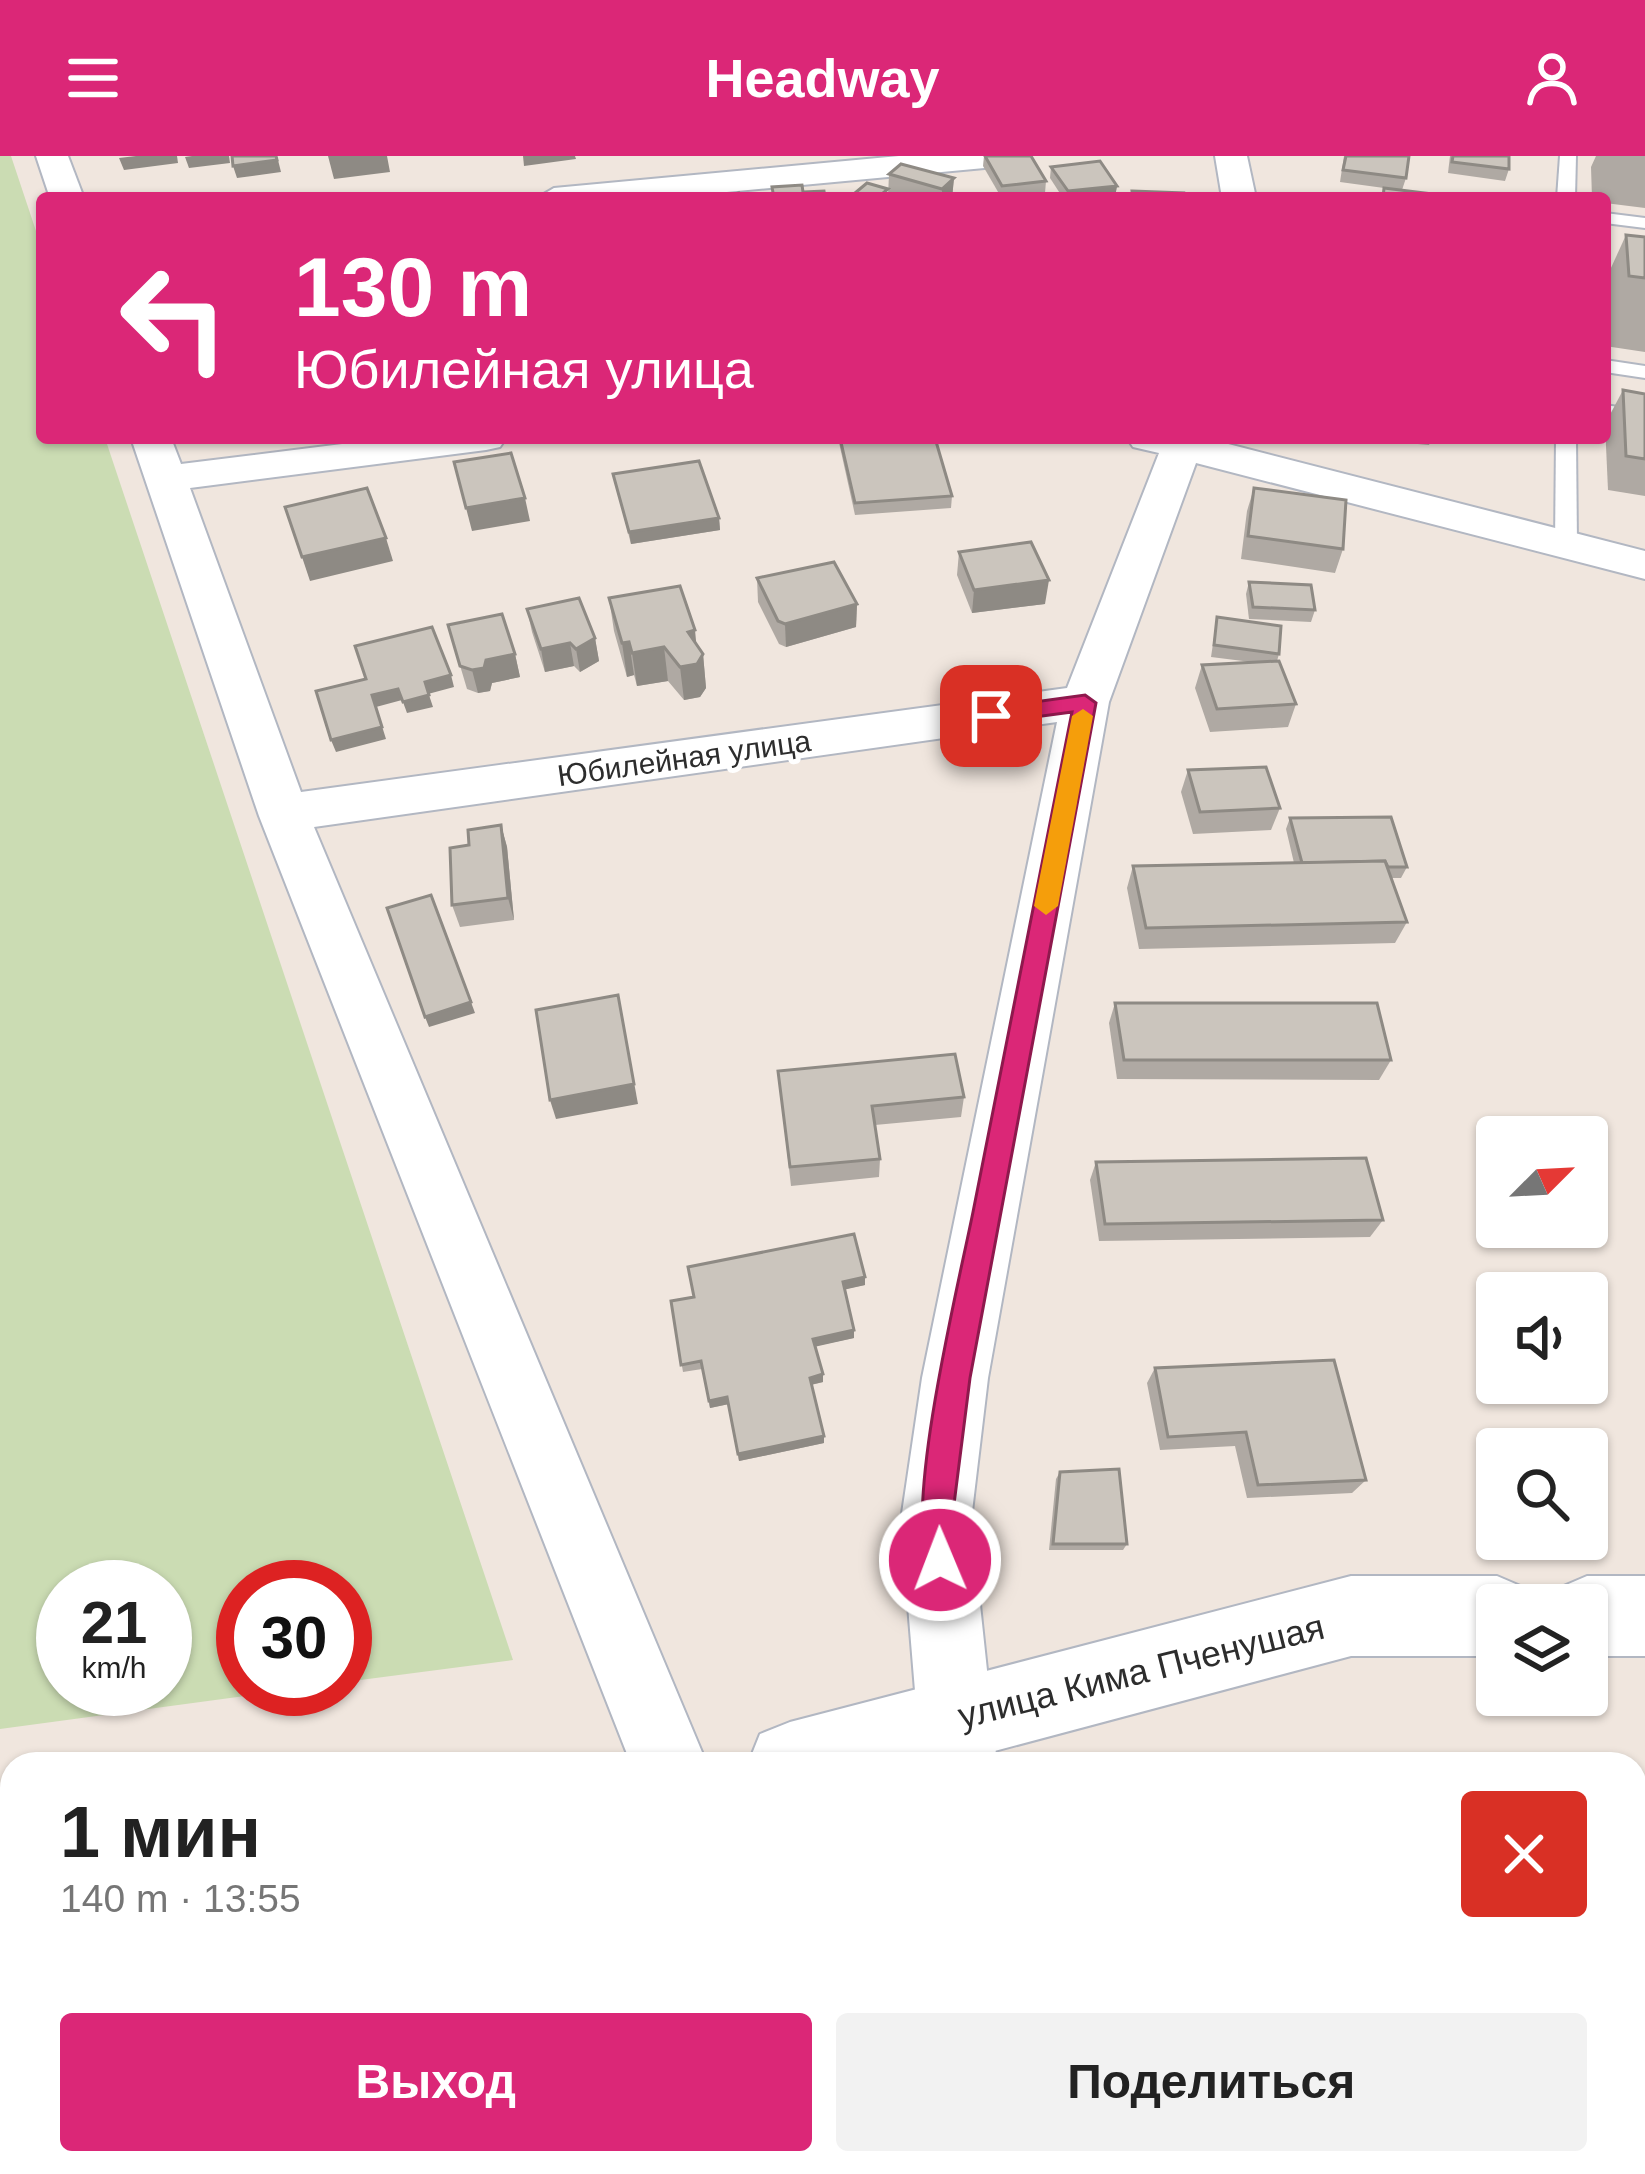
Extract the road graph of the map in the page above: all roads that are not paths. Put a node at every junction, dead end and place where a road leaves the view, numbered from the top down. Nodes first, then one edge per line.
1 (52, 156) edge
2 (1006, 156) edge
3 (1231, 156) edge
4 (1568, 156) edge
5 (65, 192) edge
6 (619, 192) edge
7 (1238, 192) edge
8 (1566, 192) edge
9 (1611, 219) edge
10 (1645, 223) edge
11 (1611, 367) edge
12 (1645, 372) edge
13 (1611, 412) edge
14 (1645, 417) edge
15 (388, 444) edge
16 (1170, 444) edge
17 (1182, 444) edge
18 (1566, 444) edge
19 (158, 458) edge
20 (1565, 545) junction
21 (1645, 565) edge
22 (1085, 703) junction
23 (283, 813) junction
24 (1476, 1616) edge
25 (1608, 1616) edge
26 (1645, 1616) edge
27 (957, 1741) edge
28 (663, 1752) edge
29 (877, 1752) edge

1 - 5 street
2 - 6 street
3 - 7 street
4 - 8 lane
9 - 10 lane
11 - 12 lane
13 - 14 lane
15 - 19 street
16 - 22 street
17 - 20 street
18 - 20 lane
19 - 23 street
20 - 21 street
22 - 23 street, Юбилейная улица
22 - 27 street
23 - 28 street
24 - 27 street, улица Кима Пченушая
25 - 26 street
27 - 29 street, улица Кима Пченушая

